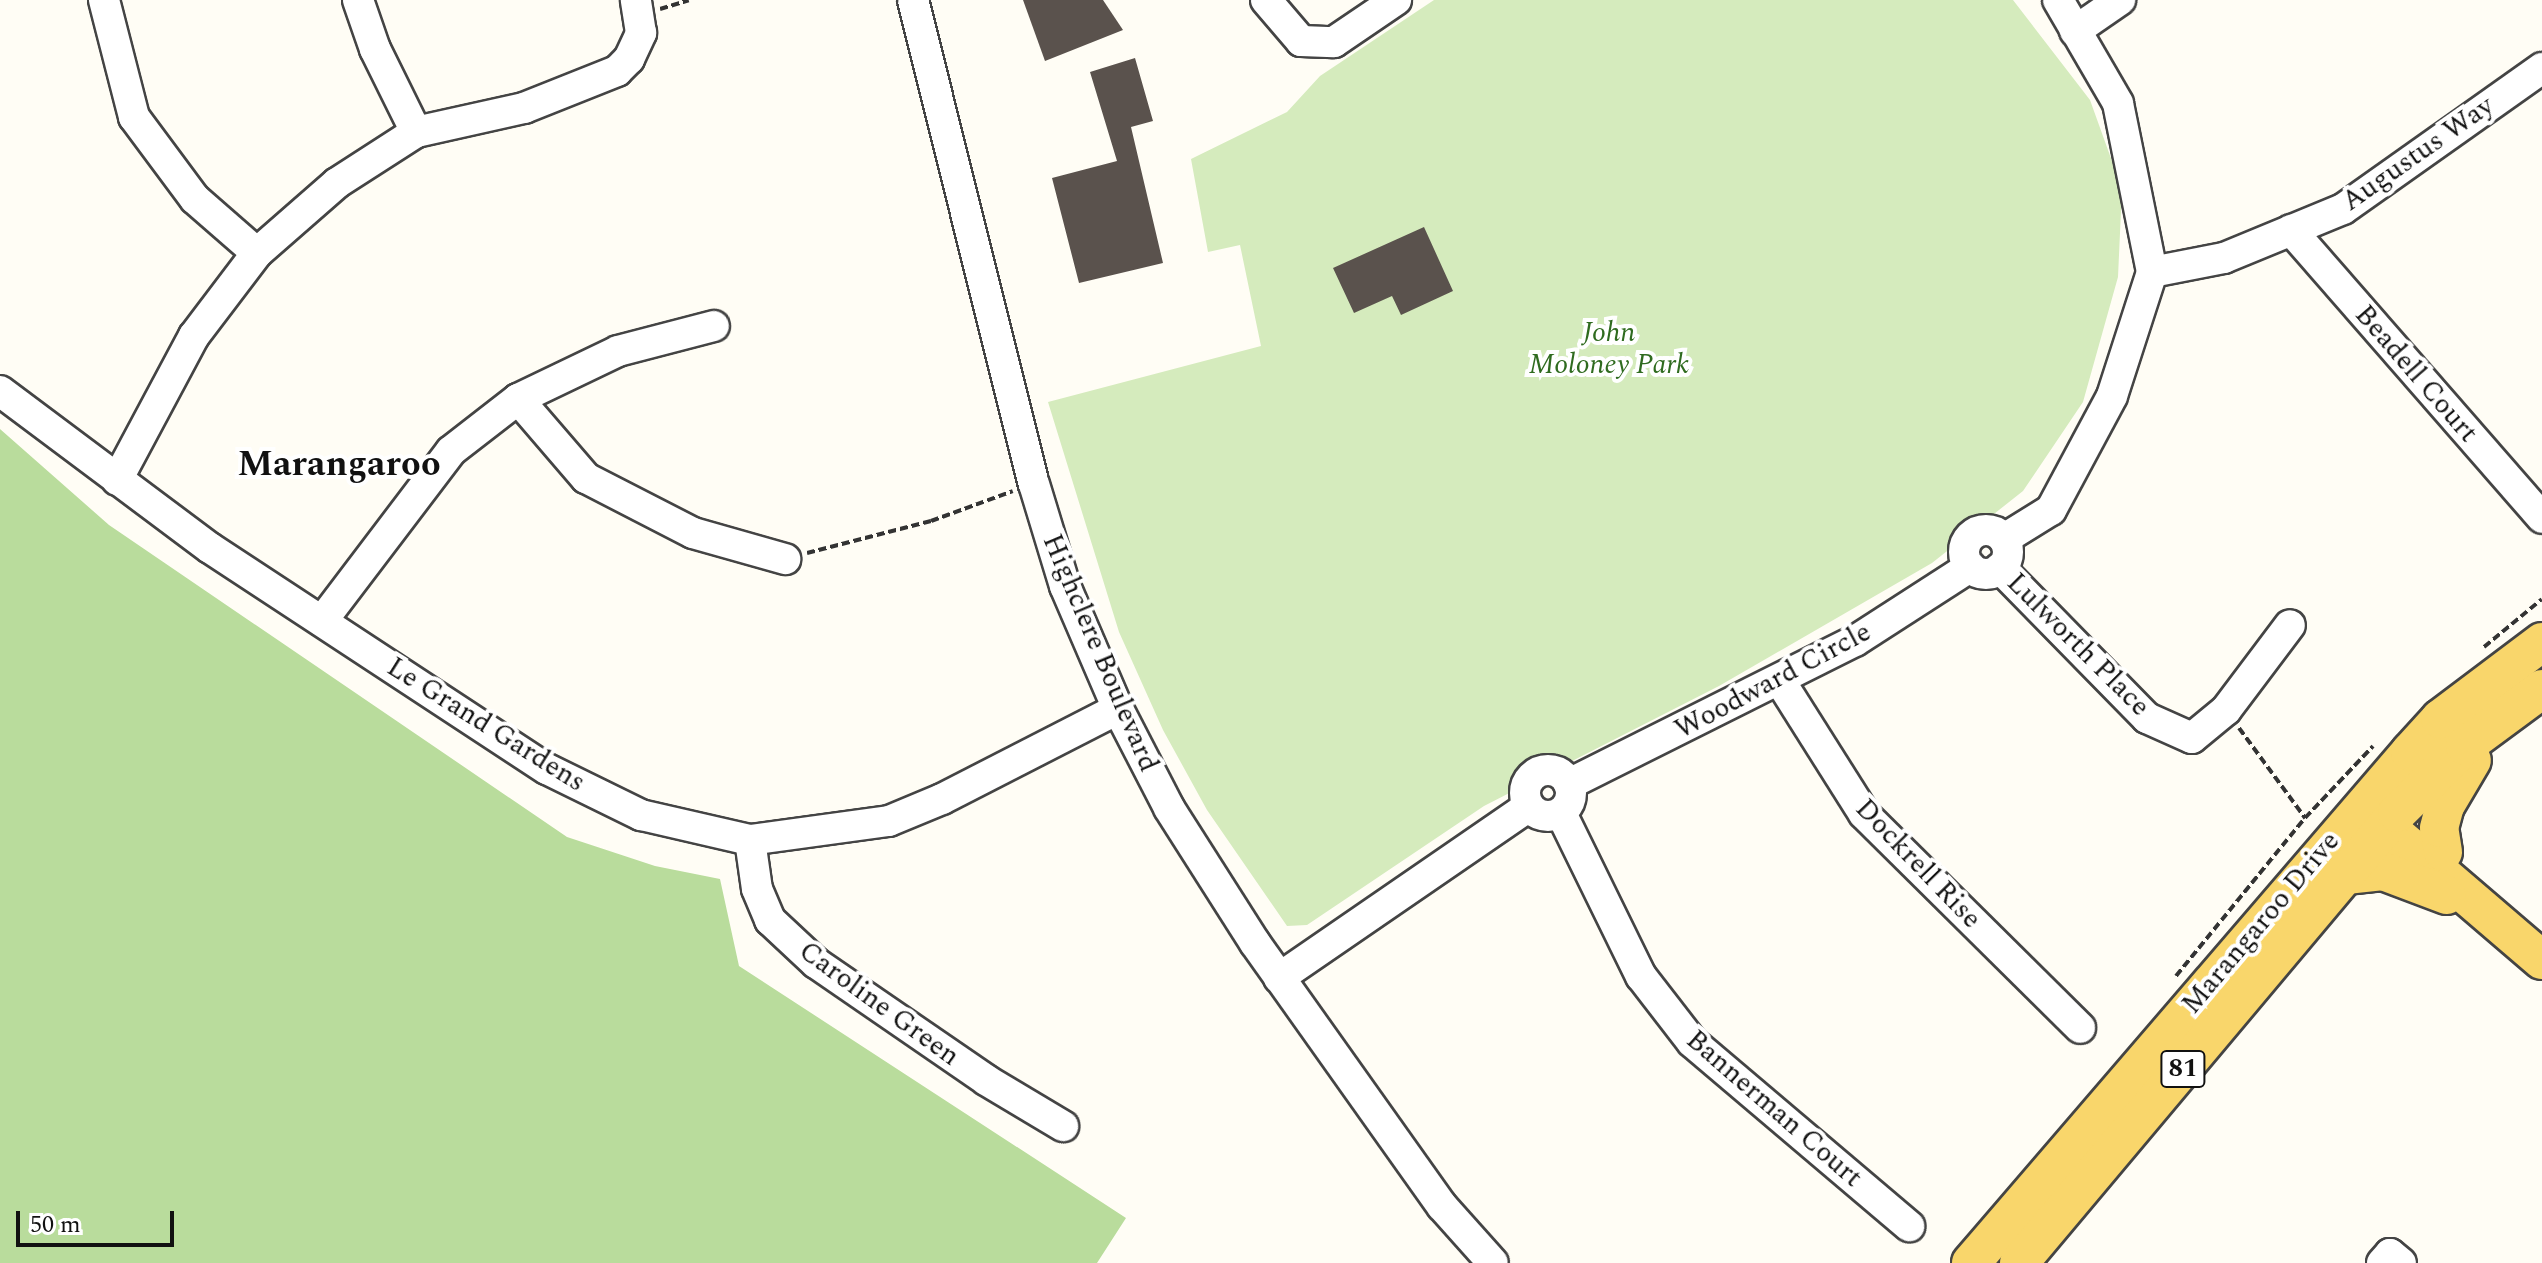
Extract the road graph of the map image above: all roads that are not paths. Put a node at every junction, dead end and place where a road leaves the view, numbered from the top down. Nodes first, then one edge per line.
1 (104, 0) edge
2 (358, 0) edge
3 (636, 0) edge
4 (913, 0) edge
5 (1266, 0) edge
6 (1396, 0) edge
7 (2058, 0) edge
8 (2120, 0) edge
9 (2075, 31) junction
10 (2539, 77) edge
11 (416, 132) junction
12 (2291, 230) junction
13 (257, 253) junction
14 (2152, 272) junction
15 (714, 326) dead end
16 (0, 391) edge
17 (518, 399) junction
18 (117, 480) junction
19 (2542, 518) edge
20 (2002, 554) junction
21 (785, 559) road end
22 (322, 621) junction
23 (2290, 625) dead end
24 (2542, 642) edge
25 (1780, 681) junction
26 (2530, 698) edge
27 (1118, 709) junction
28 (1569, 784) junction
29 (1529, 806) junction
30 (2379, 810) junction
31 (1561, 813) junction
32 (750, 840) junction
33 (2443, 852) junction
34 (2346, 875) junction
35 (2496, 920) junction
36 (2542, 932) edge
37 (2542, 960) edge
38 (1279, 978) junction
39 (2080, 1028) dead end
40 (1063, 1126) dead end
41 (1909, 1226) dead end
42 (1493, 1263) edge
43 (1971, 1263) edge
44 (2019, 1263) edge
45 (2382, 1263) edge
46 (2401, 1263) edge

1 - 13 street
2 - 11 street
3 - 11 street
4 - 27 street, Highclere Boulevard
5 - 6 street
7 - 9 street
8 - 9 street
9 - 14 street
10 - 12 street, Augustus Way
11 - 13 street
12 - 14 street, Augustus Way
12 - 19 street, Beadell Court
13 - 18 street
14 - 20 street
15 - 17 street
16 - 18 street, Le Grand Gardens
17 - 21 street
17 - 22 street
18 - 22 street, Le Grand Gardens
20 - 23 street, Lulworth Place
20 - 25 street, Woodward Circle
22 - 32 street, Le Grand Gardens
24 - 30 main road, Marangaroo Drive / 81
25 - 28 street, Woodward Circle
25 - 39 street, Dockrell Rise
26 - 30 main road, Marangaroo Drive / 81
26 - 33 main road
27 - 32 street, Le Grand Gardens
27 - 38 street, Highclere Boulevard
28 - 29 street
28 - 31 street
29 - 31 street
29 - 38 street
30 - 33 main road
30 - 34 main road, Marangaroo Drive / 81
30 - 35 main road
30 - 43 main road, Marangaroo Drive / 81
31 - 41 street, Bannerman Court
32 - 40 street, Caroline Green
33 - 36 main road
34 - 35 main road
34 - 44 main road, Marangaroo Drive / 81
35 - 37 main road
38 - 42 street, Highclere Boulevard
45 - 46 street

